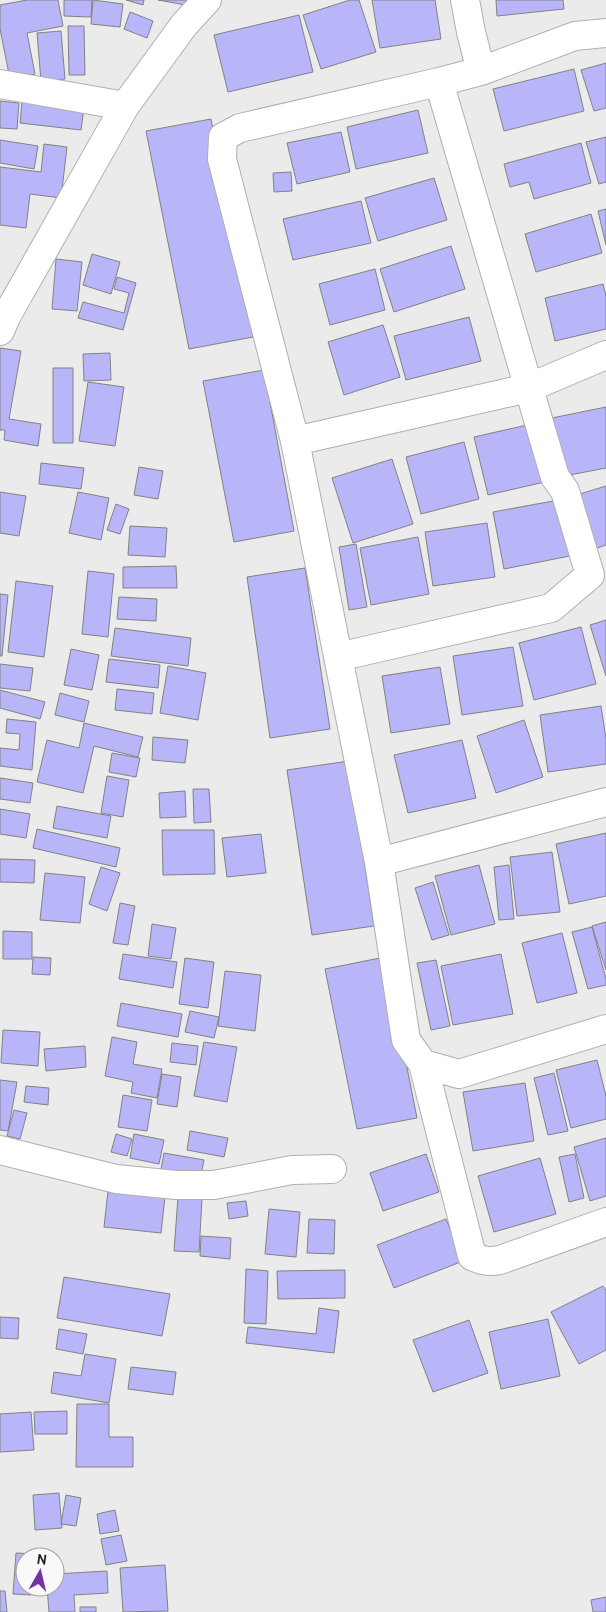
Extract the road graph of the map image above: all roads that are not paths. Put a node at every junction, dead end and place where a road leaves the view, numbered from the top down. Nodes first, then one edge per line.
1 (207, 0) edge
2 (465, 0) edge
3 (606, 33) edge
4 (481, 71) junction
5 (439, 82) junction
6 (0, 84) edge
7 (125, 106) junction
8 (2, 320) edge
9 (606, 356) edge
10 (528, 388) junction
11 (295, 440) junction
12 (338, 657) junction
13 (606, 802) edge
14 (379, 862) junction
15 (606, 1029) edge
16 (423, 1064) junction
17 (0, 1150) edge
18 (332, 1169) dead end
19 (606, 1222) edge

1 - 7 street
2 - 4 street
3 - 4 street
4 - 5 street
5 - 10 street
5 - 11 street
6 - 7 street
7 - 8 street
9 - 10 street
10 - 11 street
10 - 12 street
11 - 12 street
12 - 14 street
13 - 14 street
14 - 16 street
15 - 16 street
16 - 19 street
17 - 18 street

